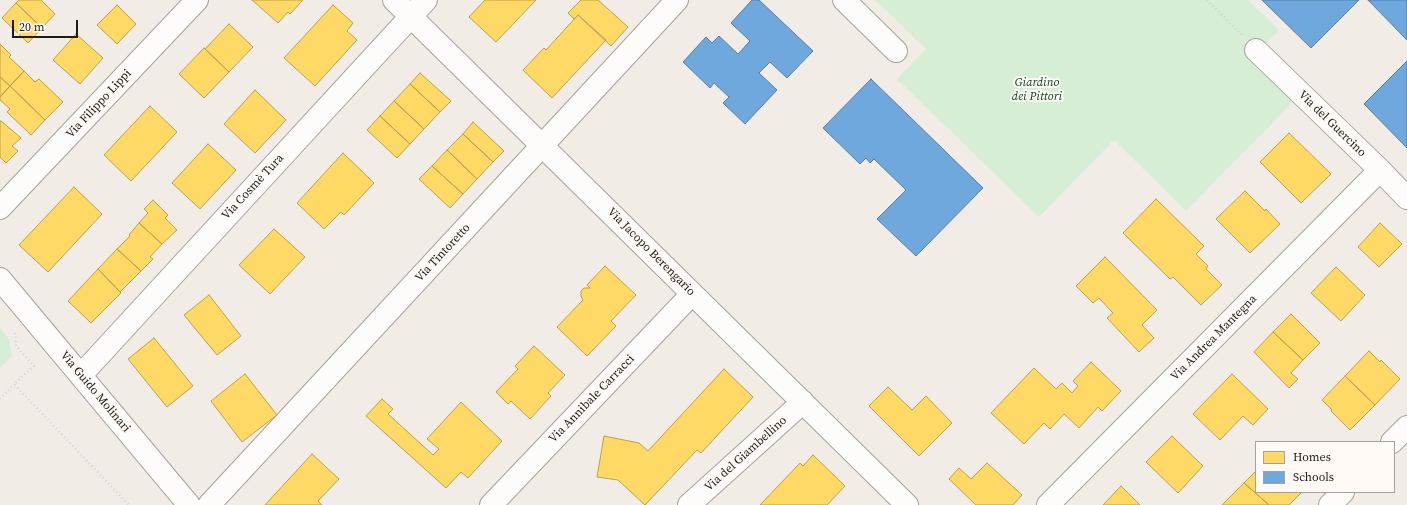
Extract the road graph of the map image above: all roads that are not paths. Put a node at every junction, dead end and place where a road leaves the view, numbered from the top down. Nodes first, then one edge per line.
1 (197, 0) edge
2 (394, 0) edge
3 (426, 0) edge
4 (677, 0) edge
5 (844, 0) edge
6 (410, 16) junction
7 (1256, 50) road end
8 (896, 51) dead end
9 (542, 146) junction
10 (1380, 170) junction
11 (1407, 198) edge
12 (0, 208) edge
13 (0, 279) edge
14 (692, 294) junction
15 (81, 375) junction
16 (803, 402) junction
17 (1407, 427) edge
18 (1393, 441) edge
19 (1342, 493) edge
20 (189, 505) edge
21 (209, 505) edge
22 (491, 505) edge
23 (689, 505) edge
24 (907, 505) edge
25 (1048, 505) edge
26 (1330, 505) edge

1 - 12 street, Via Filippo Lippi
2 - 6 street, Via Jacopo Berengario
3 - 6 street, Via Cosmè Tura
4 - 9 street, Via Tintoretto
5 - 8 street
6 - 9 street, Via Jacopo Berengario
6 - 15 street, Via Cosmè Tura
7 - 10 street, Via del Guercino
9 - 14 street, Via Jacopo Berengario
9 - 21 street, Via Tintoretto
10 - 11 street, Via del Guercino
10 - 25 street, Via Andrea Mantegna
13 - 15 street, Via Guido Molinari
14 - 16 street, Via Jacopo Berengario
14 - 22 street, Via Annibale Carracci
15 - 20 street, Via Guido Molinari
16 - 23 street, Via del Giambellino
16 - 24 street, Via Jacopo Berengario
17 - 18 street
19 - 26 street

